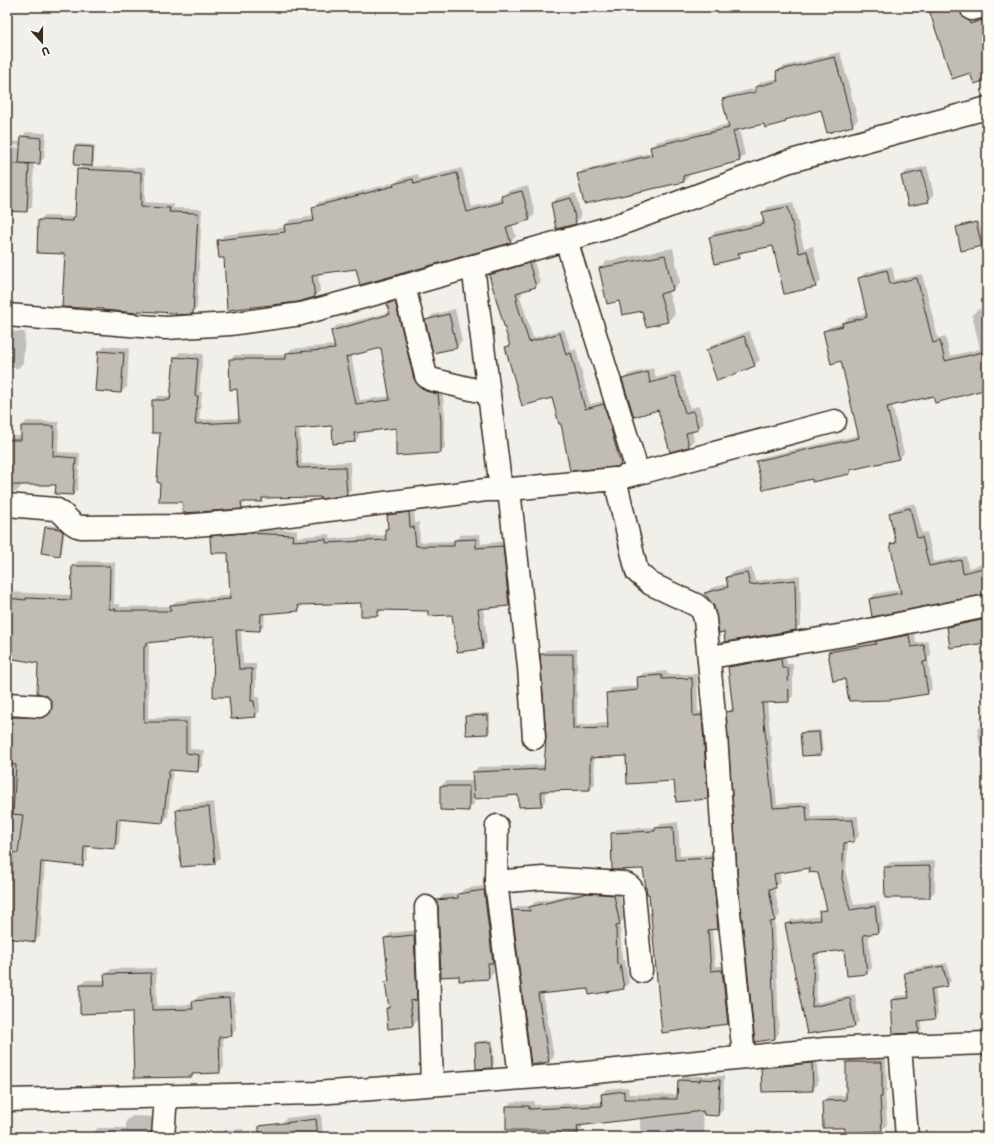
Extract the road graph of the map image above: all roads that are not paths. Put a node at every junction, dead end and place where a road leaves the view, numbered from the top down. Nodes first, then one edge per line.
1 (987, 108) edge
2 (566, 240) junction
3 (473, 266) junction
4 (404, 286) junction
5 (7, 315) edge
6 (488, 392) junction
7 (835, 421) dead end
8 (638, 473) junction
9 (615, 479) junction
10 (505, 490) junction
11 (7, 505) edge
12 (987, 606) edge
13 (710, 657) junction
14 (7, 704) edge
15 (40, 706) dead end
16 (534, 738) dead end
17 (497, 826) dead end
18 (496, 882) junction
19 (426, 907) dead end
20 (641, 971) dead end
21 (987, 1043) edge
22 (900, 1046) junction
23 (744, 1056) junction
24 (520, 1077) junction
25 (432, 1084) junction
26 (166, 1096) junction
27 (7, 1100) edge
28 (164, 1137) edge
29 (907, 1137) edge

1 - 2 street
2 - 3 street
2 - 8 street
3 - 4 street
3 - 6 street
4 - 5 street
4 - 6 street
6 - 10 street
7 - 8 street
8 - 9 street
9 - 10 street
9 - 13 street
10 - 11 street
10 - 16 street
12 - 13 street
13 - 23 street
14 - 15 street
17 - 18 street
18 - 20 street
18 - 24 street
19 - 25 street
21 - 22 street
22 - 23 street
22 - 29 street
23 - 24 street
24 - 25 street
25 - 26 street
26 - 27 street
26 - 28 street

